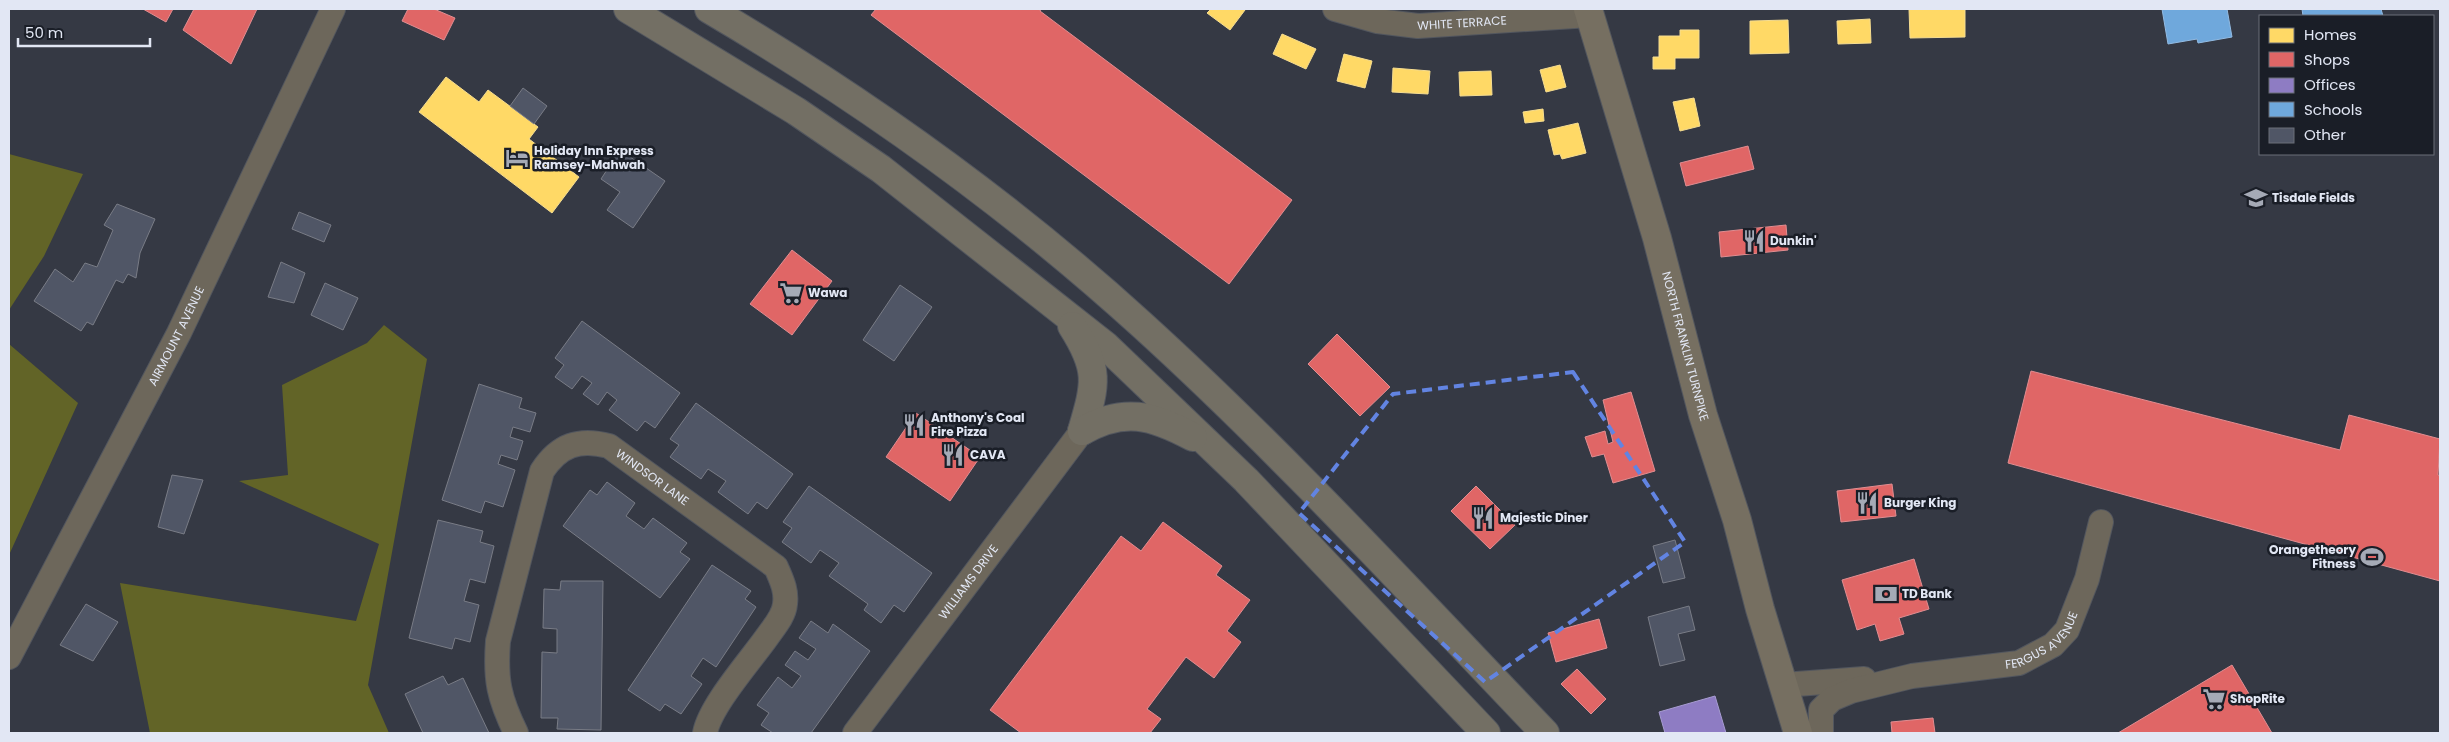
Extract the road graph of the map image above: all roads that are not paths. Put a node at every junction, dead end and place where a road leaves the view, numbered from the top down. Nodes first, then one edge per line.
1 (333, 9) edge
2 (628, 9) edge
3 (709, 9) edge
4 (1335, 9) edge
5 (1589, 12) edge
6 (1061, 310) junction
7 (1082, 431) junction
8 (1212, 446) junction
9 (2102, 522) dead end
10 (9, 657) edge
11 (1912, 676) junction
12 (1783, 685) junction
13 (1474, 723) edge
14 (516, 733) edge
15 (705, 733) edge
16 (855, 733) edge
17 (1486, 733) edge
18 (1545, 733) edge
19 (1798, 733) edge
20 (1821, 733) edge

1 - 10 street, AIRMOUNT AVENUE
2 - 6 highway
3 - 18 highway
4 - 5 street, WHITE TERRACE
5 - 12 main road, NORTH FRANKLIN TURNPIKE
6 - 7 highway
6 - 8 highway
7 - 8 highway
7 - 16 street, WILLIAMS DRIVE
8 - 13 highway
9 - 11 street, FERGUS AVENUE
11 - 12 street, FERGUS AVENUE
11 - 20 street, FERGUS AVENUE
12 - 19 main road, NORTH FRANKLIN TURNPIKE
13 - 17 highway
14 - 15 street, WINDSOR LANE

